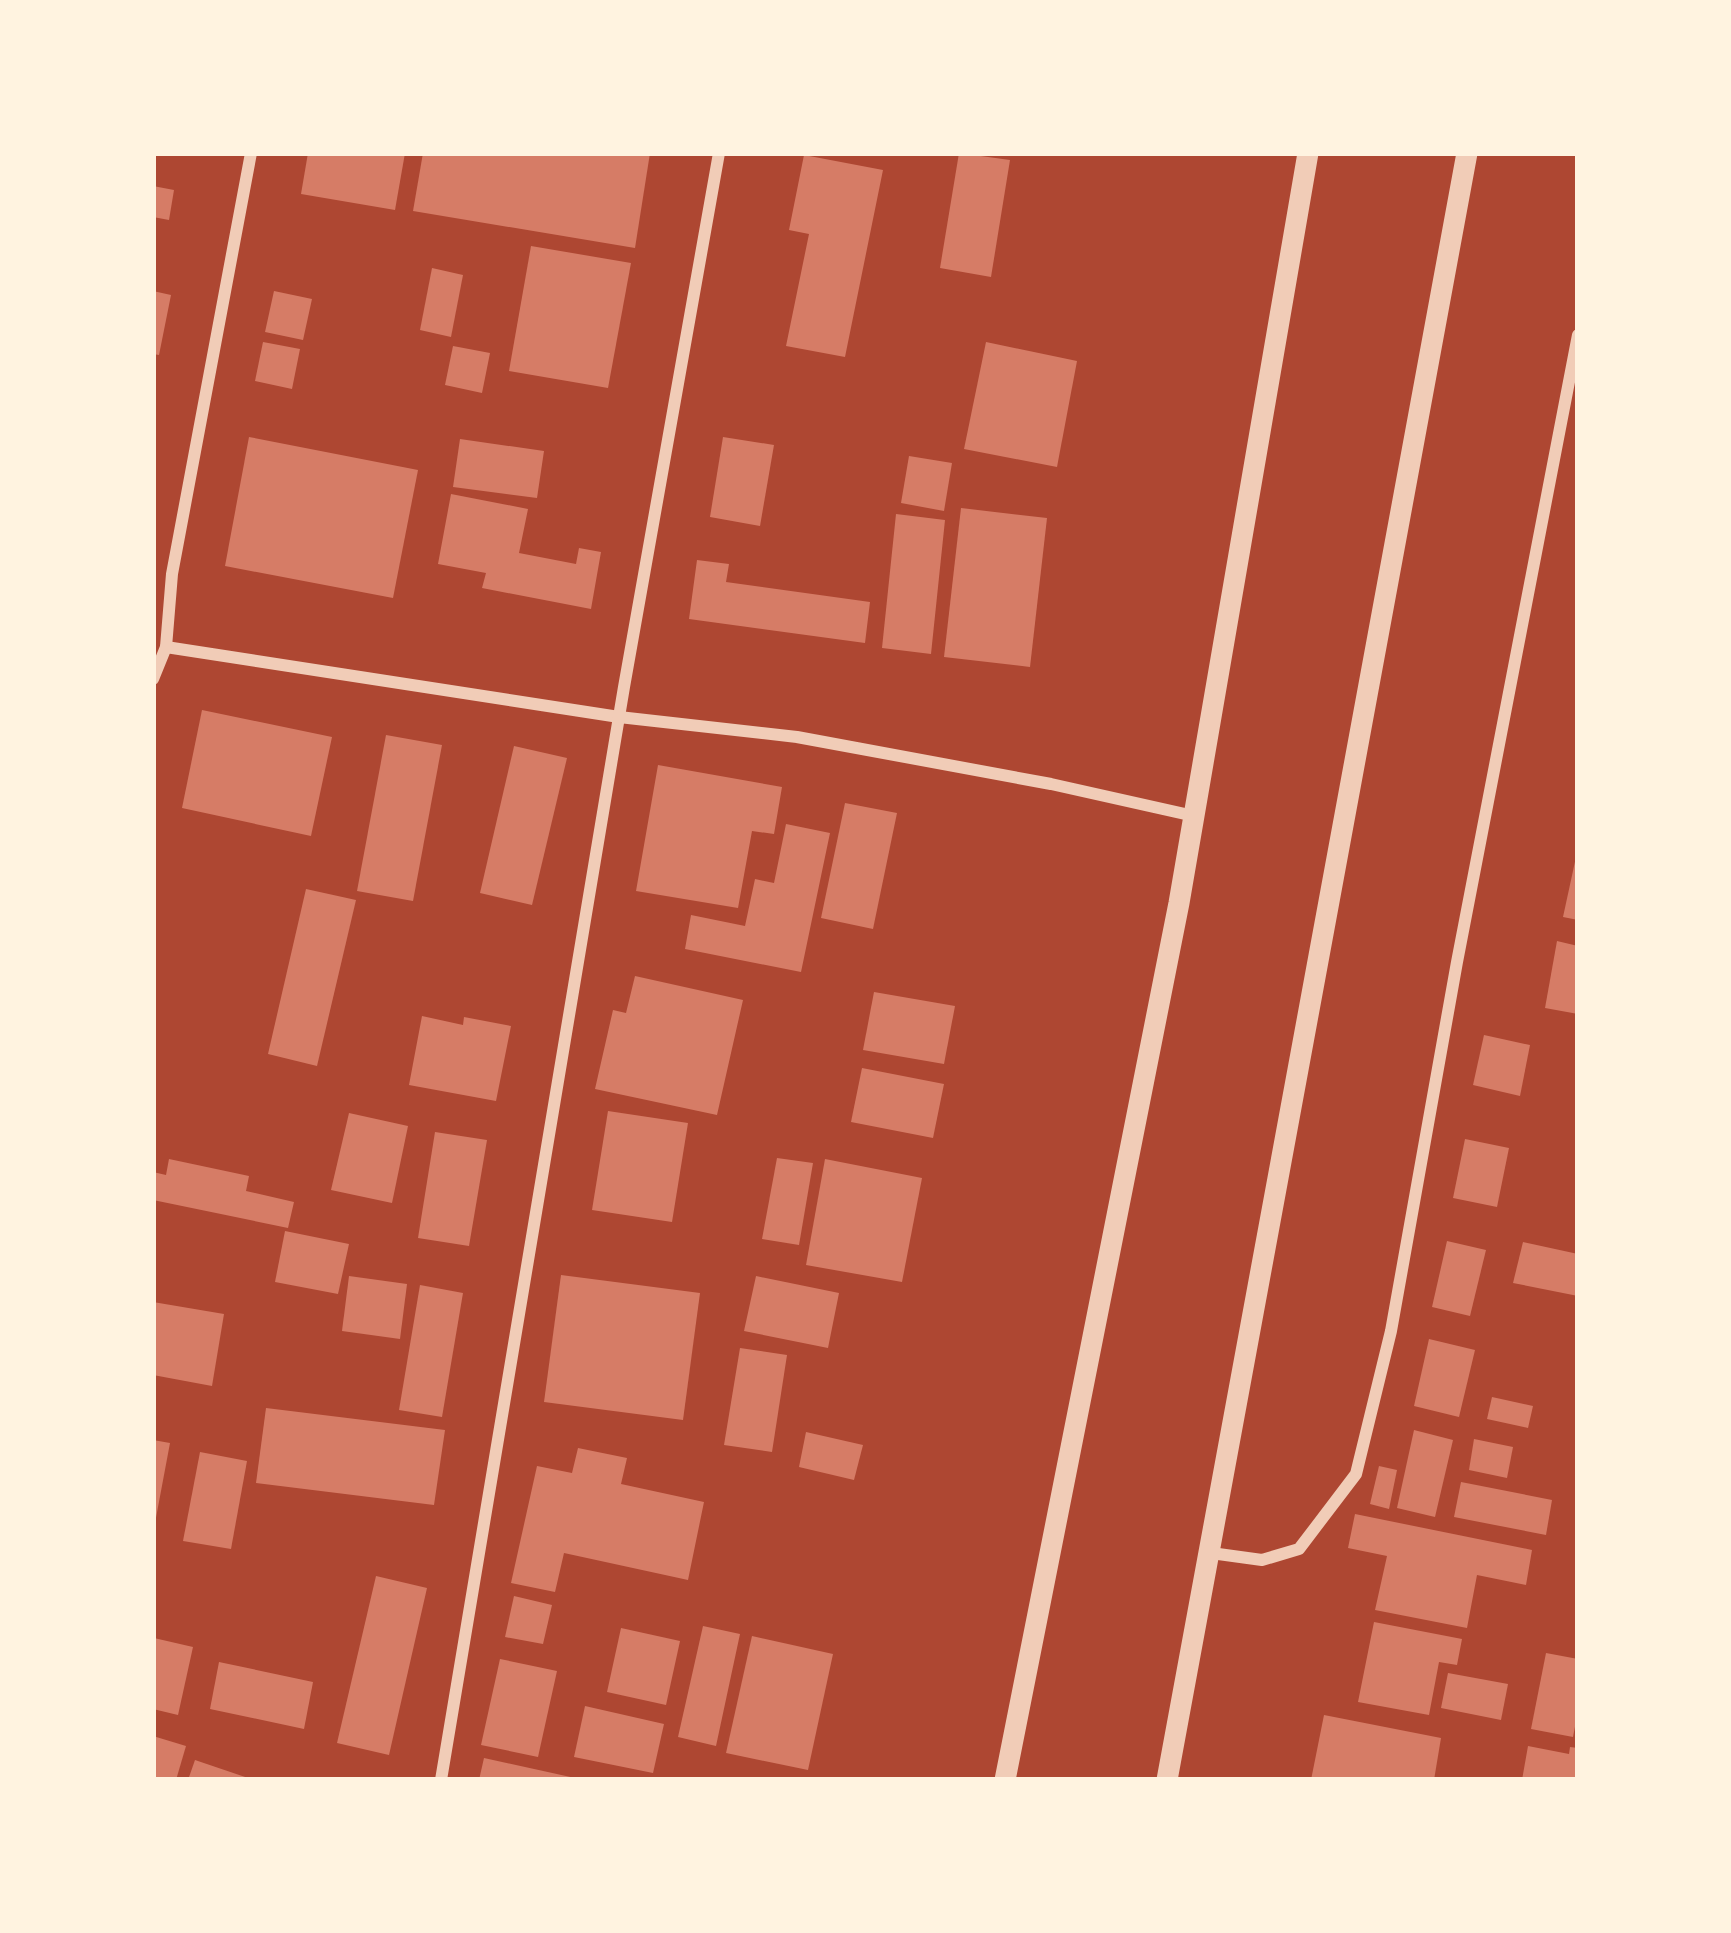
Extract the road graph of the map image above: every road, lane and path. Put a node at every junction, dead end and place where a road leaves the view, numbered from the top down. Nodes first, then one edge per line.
1 (251, 153) edge
2 (719, 153) edge
3 (1308, 153) edge
4 (1466, 153) edge
5 (1578, 335) edge
6 (166, 647) junction
7 (153, 680) edge
8 (620, 717) junction
9 (1194, 816) junction
10 (1211, 1552) junction
11 (440, 1780) edge
12 (1005, 1780) edge
13 (1167, 1780) edge

1 - 6 street
2 - 8 street
3 - 9 street
4 - 10 street
5 - 10 street
6 - 7 street
6 - 8 street
8 - 9 street
8 - 11 street
9 - 12 street
10 - 13 street

